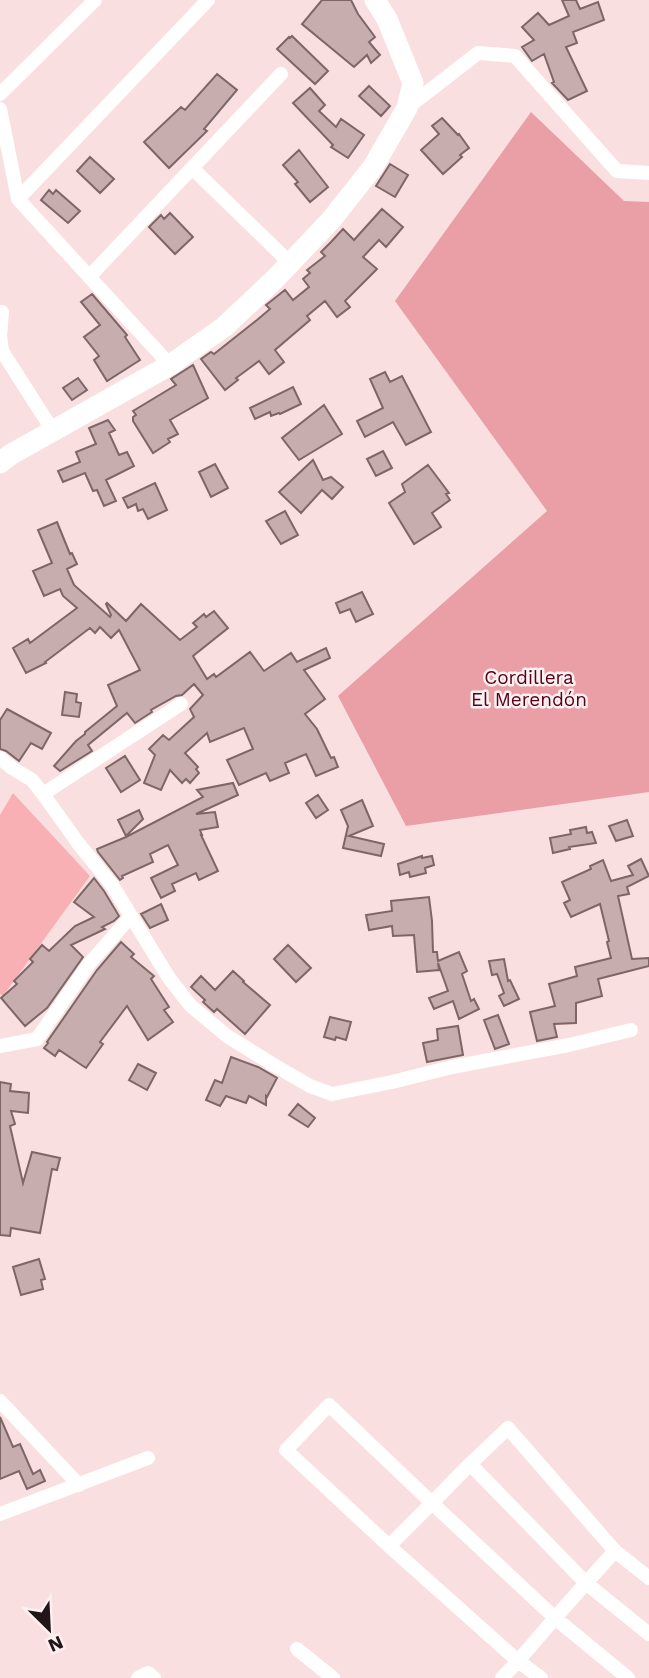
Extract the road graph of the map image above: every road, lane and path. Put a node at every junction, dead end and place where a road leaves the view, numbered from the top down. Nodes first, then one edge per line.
1 (95, 0) edge
2 (208, 0) edge
3 (375, 0) edge
4 (281, 74) dead end
5 (0, 94) edge
6 (0, 108) edge
7 (407, 108) junction
8 (192, 168) junction
9 (649, 173) edge
10 (18, 199) junction
11 (290, 263) junction
12 (89, 277) junction
13 (2, 312) dead end
14 (170, 365) junction
15 (53, 430) junction
16 (0, 463) edge
17 (181, 704) dead end
18 (0, 758) edge
19 (43, 794) junction
20 (131, 916) junction
21 (631, 1030) dead end
22 (0, 1046) edge
23 (0, 1401) edge
24 (148, 1458) dead end
25 (470, 1464) junction
26 (79, 1485) junction
27 (432, 1503) junction
28 (0, 1514) edge
29 (389, 1546) junction
30 (615, 1551) junction
31 (649, 1578) edge
32 (586, 1583) junction
33 (555, 1618) junction
34 (649, 1634) edge
35 (297, 1649) dead end
36 (518, 1661) junction
37 (138, 1678) edge
38 (154, 1678) edge
39 (332, 1678) edge
40 (502, 1678) edge
41 (541, 1678) edge
42 (628, 1678) edge

1 - 5 street
2 - 10 street
3 - 7 street
4 - 8 street
6 - 10 street
7 - 9 street
7 - 11 street
8 - 11 street
8 - 12 street
10 - 12 street
11 - 14 street
12 - 14 street
13 - 15 street
14 - 15 street
15 - 16 street
17 - 19 street
18 - 19 street
19 - 20 street
20 - 21 street
20 - 22 street
23 - 26 street
24 - 26 street
25 - 27 street
25 - 30 street
25 - 32 street
26 - 28 street
27 - 29 street
27 - 29 street
27 - 33 street
29 - 36 street
30 - 31 street
30 - 32 street
32 - 33 street
32 - 34 street
33 - 36 street
33 - 42 street
35 - 39 street
36 - 40 street
36 - 41 street
37 - 38 street

